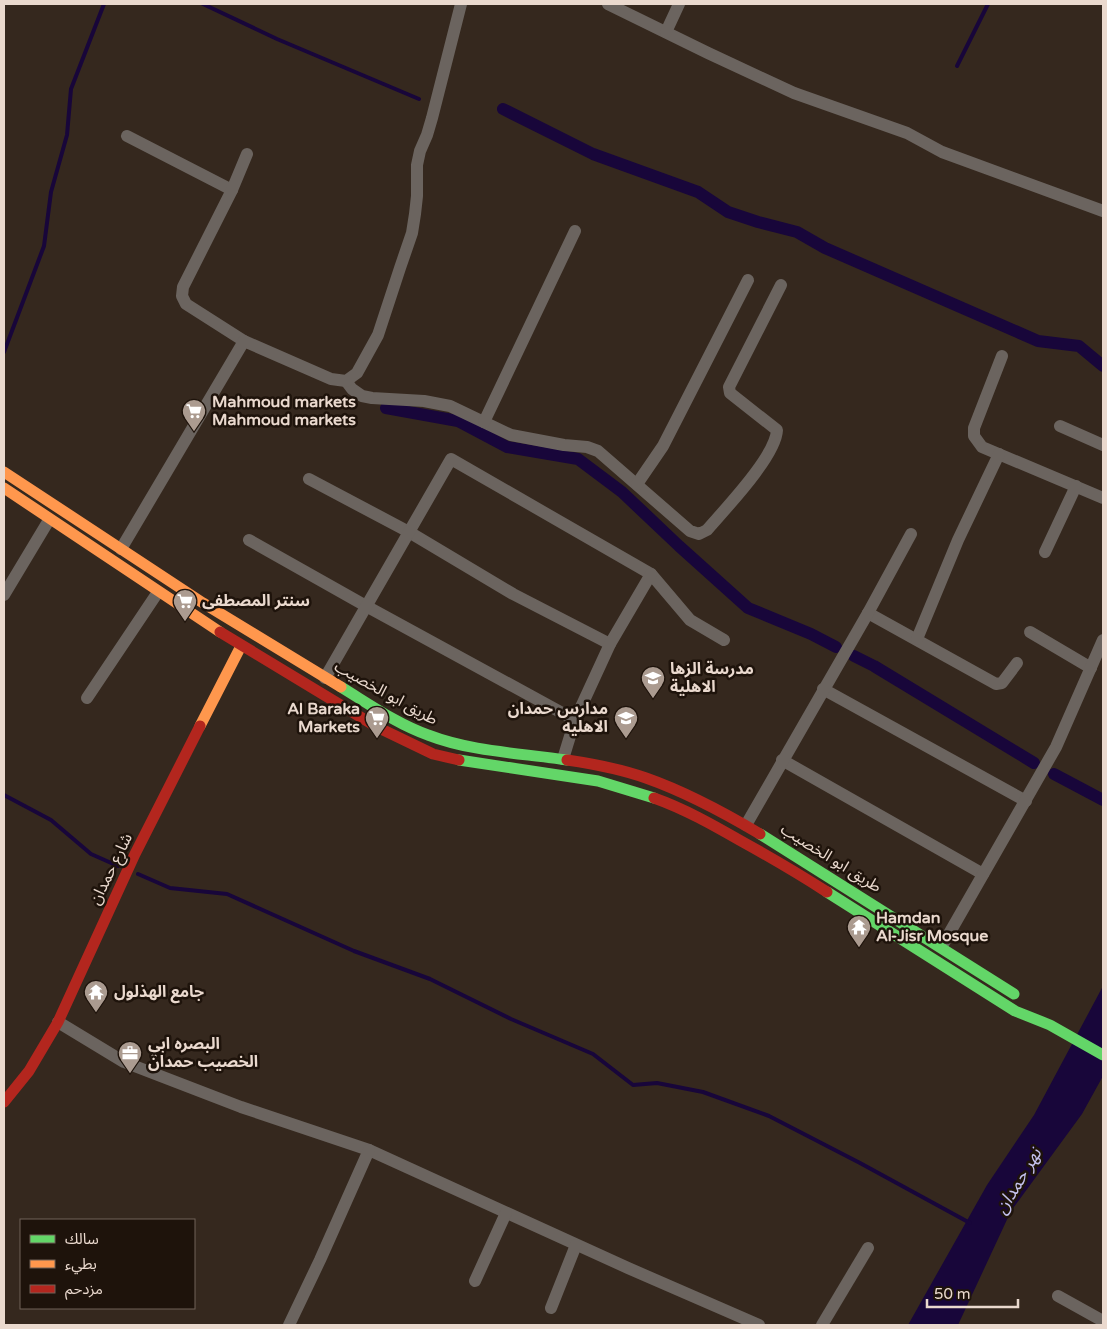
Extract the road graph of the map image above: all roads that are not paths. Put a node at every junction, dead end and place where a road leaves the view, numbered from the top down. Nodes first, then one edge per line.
1 (462, 4) edge
2 (608, 4) edge
3 (679, 4) edge
4 (666, 32) junction
5 (127, 136) dead end
6 (246, 154) dead end
7 (232, 190) junction
8 (1103, 211) edge
9 (575, 231) dead end
10 (748, 280) dead end
11 (781, 286) dead end
12 (244, 342) junction
13 (1002, 356) dead end
14 (346, 380) junction
15 (484, 422) junction
16 (1060, 426) dead end
17 (1103, 445) edge
18 (999, 454) junction
19 (4, 472) edge
20 (308, 479) dead end
21 (637, 484) junction
22 (1076, 486) junction
23 (4, 488) edge
24 (1103, 498) edge
25 (49, 520) junction
26 (408, 532) junction
27 (911, 534) dead end
28 (249, 540) dead end
29 (121, 549) junction
30 (1044, 552) dead end
31 (651, 574) junction
32 (158, 592) junction
33 (4, 595) edge
34 (366, 606) junction
35 (868, 613) junction
36 (1030, 632) dead end
37 (917, 639) junction
38 (724, 640) dead end
39 (1103, 640) edge
40 (610, 644) junction
41 (242, 646) junction
42 (1017, 663) dead end
43 (1091, 668) junction
44 (325, 678) junction
45 (823, 689) junction
46 (87, 698) dead end
47 (575, 720) junction
48 (562, 759) junction
49 (782, 760) junction
50 (1026, 801) junction
51 (746, 825) junction
52 (801, 859) junction
53 (794, 871) junction
54 (982, 874) junction
55 (942, 946) junction
56 (58, 1022) junction
57 (1050, 1025) junction
58 (1103, 1055) edge
59 (4, 1102) edge
60 (369, 1150) junction
61 (506, 1213) junction
62 (576, 1245) junction
63 (868, 1248) dead end
64 (475, 1281) dead end
65 (1058, 1296) dead end
66 (551, 1308) dead end
67 (1103, 1321) edge
68 (289, 1325) edge
69 (759, 1325) edge
70 (822, 1325) edge

1 - 14 street
2 - 4 street
3 - 4 street
4 - 8 street
5 - 7 street
6 - 7 street
7 - 12 street
9 - 15 street
10 - 21 street
11 - 21 street
12 - 14 street
12 - 29 street
13 - 18 street
14 - 15 street
15 - 21 street
16 - 17 street
18 - 22 street
18 - 37 street
19 - 29 main road, طريق ابو الخصيب
20 - 26 street
22 - 24 street
22 - 30 street
23 - 25 main road, طريق ابو الخصيب
25 - 32 main road, طريق ابو الخصيب
25 - 33 street
26 - 31 street
26 - 34 street
26 - 40 street
27 - 35 street
28 - 34 street
29 - 44 main road, طريق ابو الخصيب
31 - 38 street
31 - 40 street
32 - 41 main road, طريق ابو الخصيب
32 - 46 street
34 - 44 street
34 - 47 street
35 - 37 street
35 - 45 street
36 - 43 street
37 - 42 street
39 - 43 street
40 - 47 street
41 - 53 main road, طريق ابو الخصيب
41 - 56 main road, شارع حمدان
43 - 50 street
44 - 48 main road, طريق ابو الخصيب
45 - 49 street
45 - 50 street
47 - 48 street
48 - 51 main road, طريق ابو الخصيب
49 - 51 street
49 - 54 street
50 - 54 street
51 - 52 main road, طريق ابو الخصيب
52 - 53 main road
52 - 55 main road, طريق ابو الخصيب
53 - 57 main road, طريق ابو الخصيب
54 - 55 street
55 - 57 main road, طريق ابو الخصيب
56 - 59 main road, شارع حمدان
56 - 60 street
57 - 58 main road
60 - 61 street
60 - 68 street
61 - 62 street
61 - 64 street
62 - 66 street
62 - 69 street
63 - 70 street
65 - 67 street

